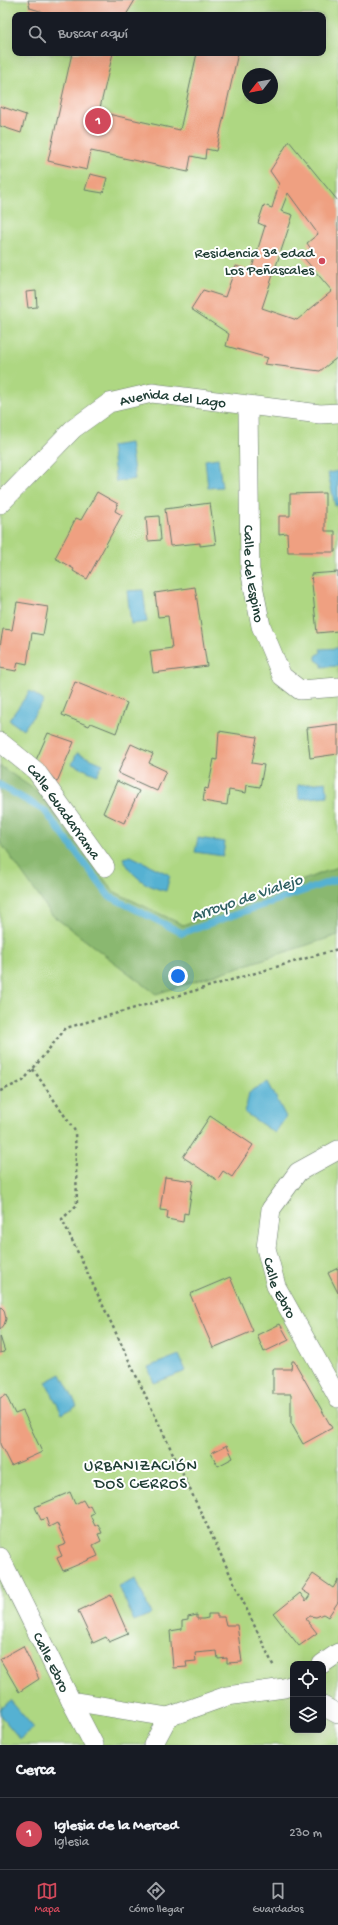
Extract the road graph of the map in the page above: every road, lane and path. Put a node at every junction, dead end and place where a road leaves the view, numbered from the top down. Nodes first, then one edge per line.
1 (248, 406) junction
2 (338, 413) edge
3 (0, 504) edge
4 (338, 687) edge
5 (0, 742) edge
6 (106, 867) dead end
7 (338, 949) edge
8 (33, 1069) junction
9 (0, 1091) edge
10 (338, 1150) edge
11 (338, 1398) edge
12 (0, 1557) edge
13 (338, 1653) edge
14 (326, 1661) edge
15 (290, 1688) edge
16 (71, 1701) junction
17 (326, 1708) edge
18 (338, 1714) edge
19 (168, 1717) junction
20 (94, 1745) edge
21 (153, 1745) edge

1 - 2 street, Avenida del Lago
1 - 3 street, Avenida del Lago
1 - 4 street, Calle del Espino
5 - 6 street, Calle Guadarrama
7 - 8 path
8 - 9 path
8 - 15 path
10 - 11 street, Calle Ebro
12 - 16 street, Calle Ebro
13 - 14 street
15 - 19 street, Calle Ebro
16 - 19 street, Calle Ebro
16 - 20 street
17 - 18 street
19 - 21 street

